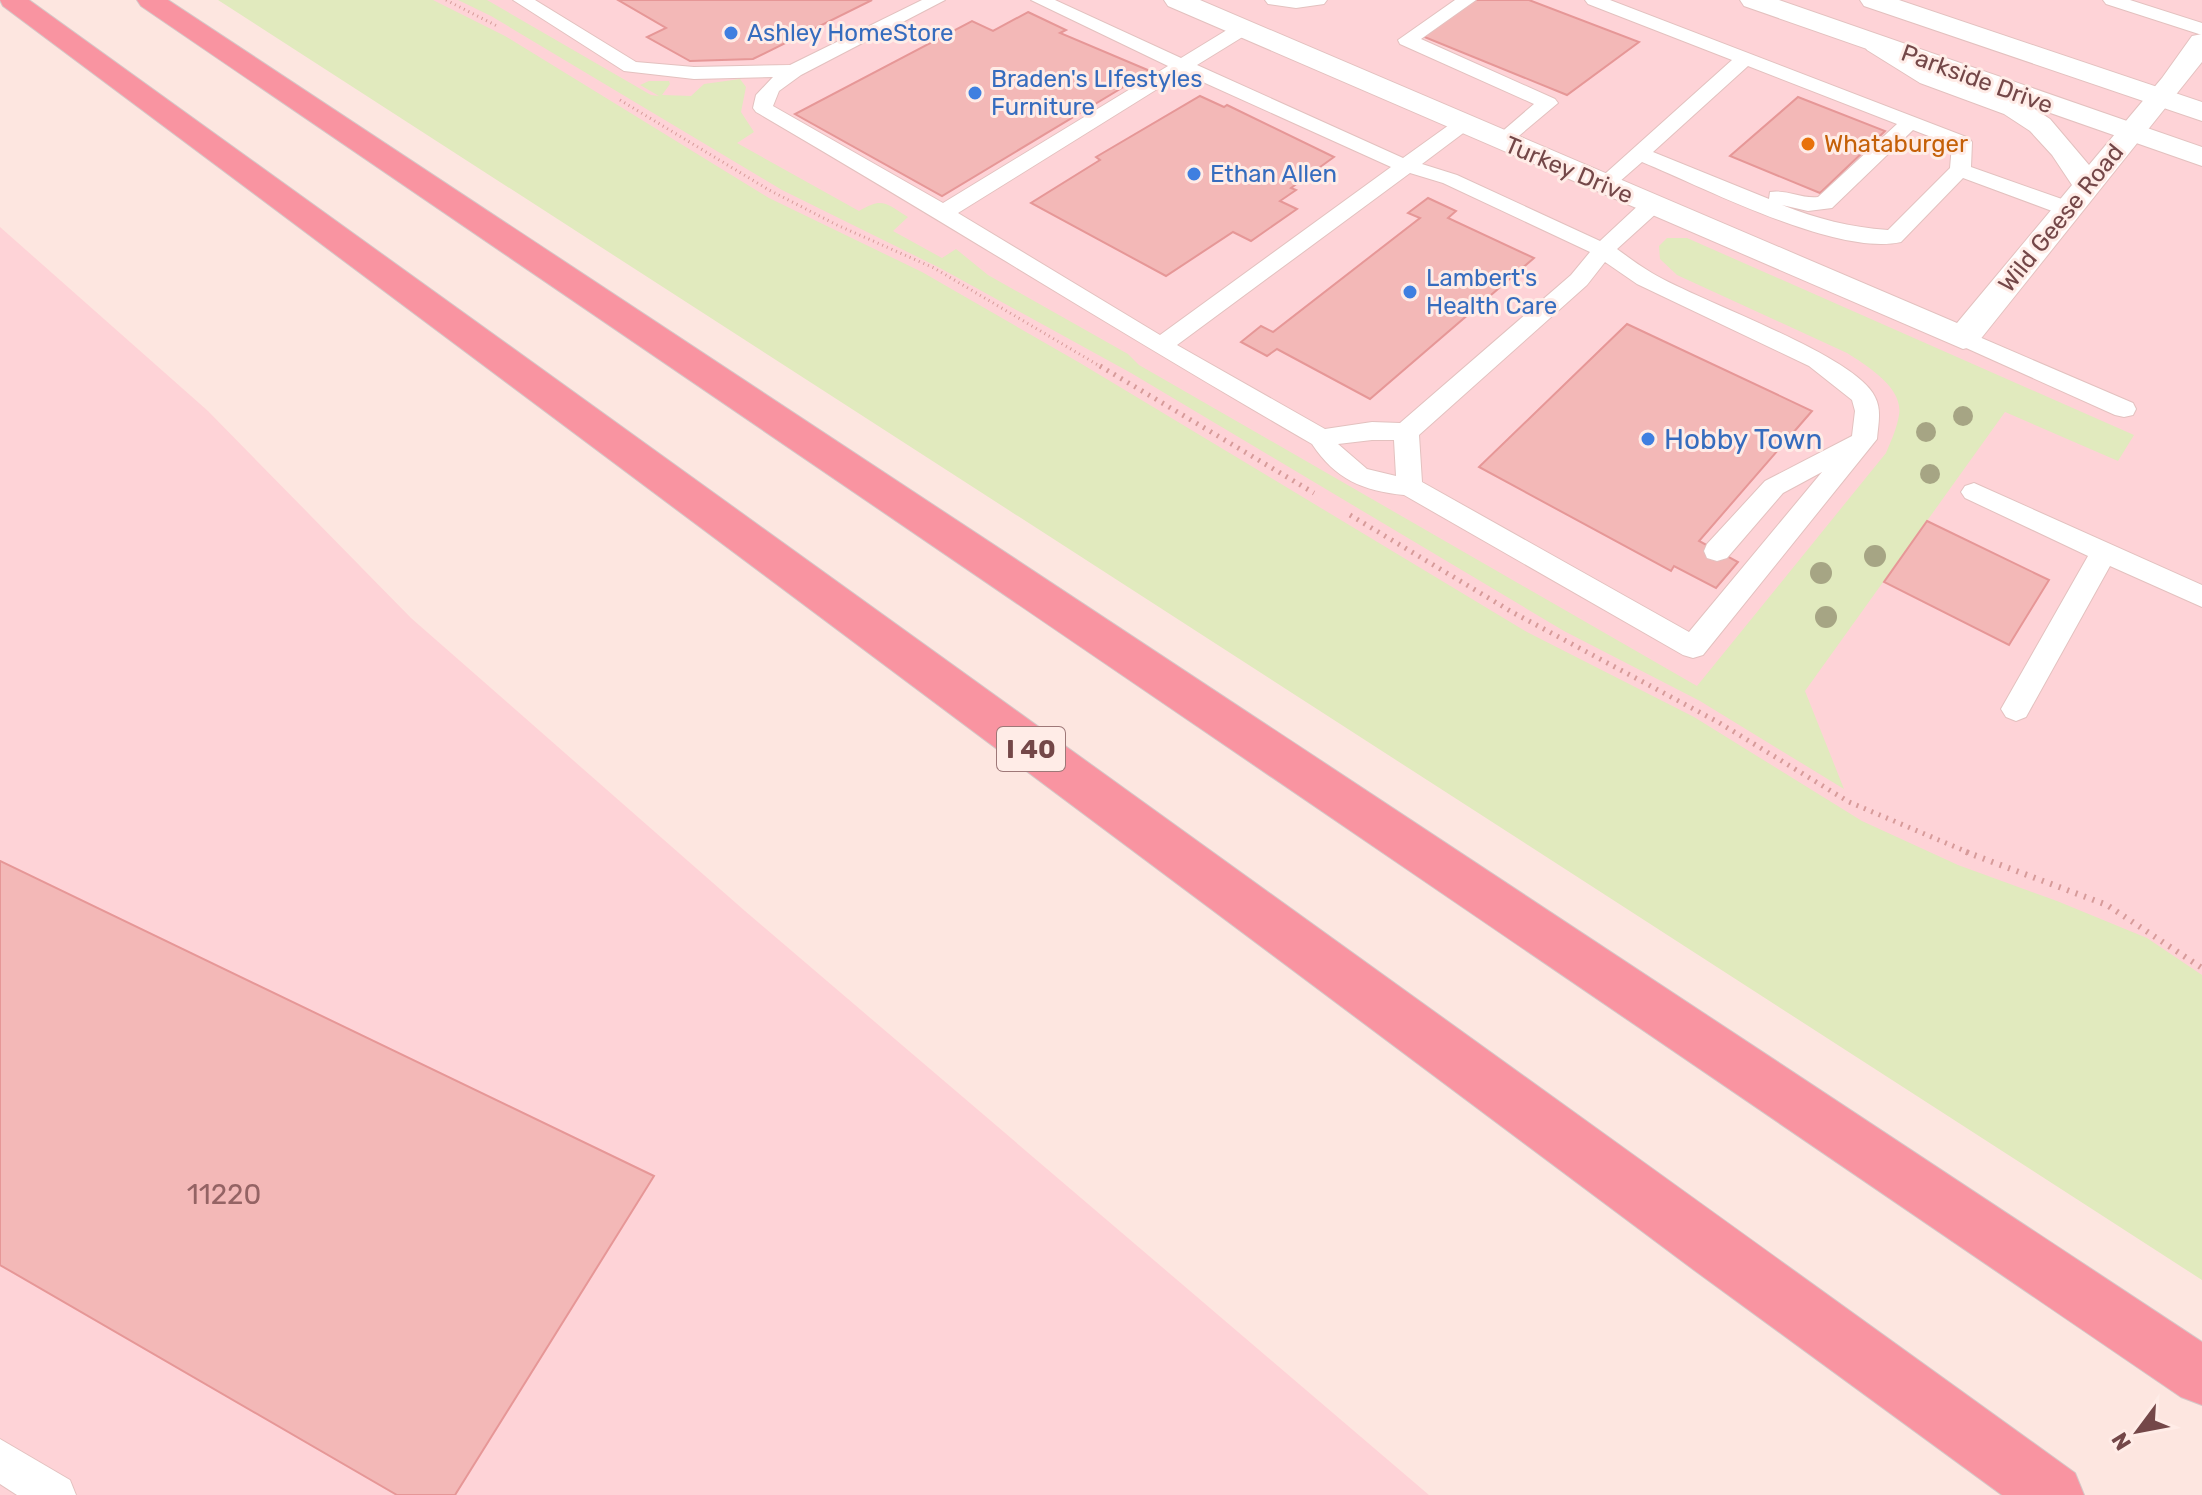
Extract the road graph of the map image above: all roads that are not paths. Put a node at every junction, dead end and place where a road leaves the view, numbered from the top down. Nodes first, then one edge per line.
1 (12, 0) edge
2 (150, 0) edge
3 (522, 0) edge
4 (936, 0) edge
5 (1040, 0) edge
6 (1274, 0) edge
7 (1318, 0) edge
8 (1467, 0) edge
9 (1594, 0) edge
10 (1753, 0) edge
11 (1873, 0) edge
12 (2112, 0) edge
13 (1189, 2) edge
14 (1242, 29) junction
15 (2202, 29) edge
16 (2202, 42) edge
17 (1877, 44) junction
18 (1746, 58) junction
19 (1184, 65) junction
20 (794, 71) junction
21 (2160, 98) junction
22 (2202, 112) edge
23 (1910, 122) junction
24 (1463, 124) junction
25 (2131, 134) junction
26 (1501, 141) junction
27 (1646, 149) junction
28 (2202, 157) edge
29 (1406, 166) junction
30 (1960, 170) junction
31 (1604, 185) junction
32 (2088, 185) junction
33 (1651, 206) junction
34 (2068, 209) junction
35 (944, 212) junction
36 (1603, 250) junction
37 (1963, 338) junction
38 (1161, 346) junction
39 (2124, 409) dead end
40 (1406, 432) junction
41 (1321, 438) junction
42 (1864, 439) junction
43 (1409, 486) junction
44 (1974, 492) dead end
45 (1717, 551) dead end
46 (2104, 552) junction
47 (2202, 597) edge
48 (2016, 709) dead end
49 (2202, 1376) edge
50 (0, 1460) edge
51 (55, 1495) edge
52 (2053, 1495) edge

1 - 52 highway, I 40
2 - 49 highway
3 - 20 lane
4 - 20 lane
5 - 19 lane
6 - 7 lane
8 - 26 lane
9 - 18 lane
10 - 17 street, Parkside Drive
11 - 21 street, Parkside Drive
12 - 15 lane
13 - 14 street, Turkey Drive
14 - 19 lane
14 - 24 street, Turkey Drive
16 - 21 street, Wild Geese Road
17 - 25 street, Parkside Drive
17 - 32 street
18 - 23 lane
18 - 27 lane
19 - 29 lane
19 - 35 lane
20 - 35 lane
21 - 22 street, Parkside Drive
21 - 25 street, Wild Geese Road
23 - 27 lane
23 - 30 lane
24 - 26 street, Turkey Drive
24 - 29 lane
25 - 28 street, Parkside Drive
25 - 32 street, Wild Geese Road
26 - 31 street, Turkey Drive
27 - 30 lane
27 - 31 lane
29 - 36 lane
29 - 38 lane
30 - 34 lane
31 - 33 street, Turkey Drive
32 - 34 street, Wild Geese Road
33 - 36 lane
33 - 37 street, Turkey Drive
34 - 37 street, Wild Geese Road
35 - 38 lane
36 - 40 lane
36 - 42 lane
37 - 39 lane
38 - 41 lane
40 - 41 lane
40 - 43 lane
41 - 43 lane
42 - 43 lane
42 - 45 lane
44 - 46 lane
46 - 47 lane
46 - 48 lane
50 - 51 lane

